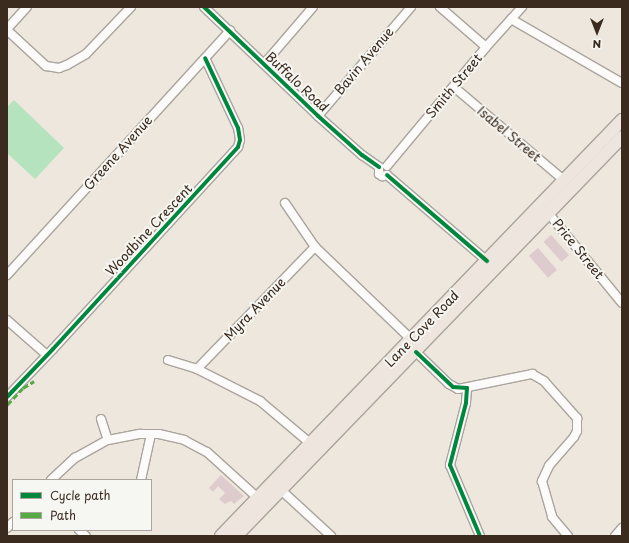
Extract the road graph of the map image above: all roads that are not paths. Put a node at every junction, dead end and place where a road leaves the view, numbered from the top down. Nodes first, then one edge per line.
1 (27, 7) edge
2 (131, 7) edge
3 (204, 7) edge
4 (313, 7) edge
5 (410, 7) edge
6 (440, 7) edge
7 (522, 7) edge
8 (511, 19) junction
9 (7, 29) edge
10 (230, 31) junction
11 (486, 47) junction
12 (205, 58) junction
13 (264, 64) junction
14 (622, 83) edge
15 (454, 87) junction
16 (318, 116) junction
17 (622, 120) edge
18 (622, 137) edge
19 (384, 169) junction
20 (564, 181) junction
21 (285, 203) dead end
22 (549, 214) junction
23 (315, 247) junction
24 (491, 265) junction
25 (7, 275) edge
26 (622, 304) edge
27 (7, 320) edge
28 (412, 340) junction
29 (416, 352) junction
30 (47, 355) junction
31 (168, 360) dead end
32 (197, 369) junction
33 (467, 388) junction
34 (7, 397) edge
35 (101, 419) dead end
36 (151, 434) junction
37 (108, 440) junction
38 (312, 444) junction
39 (52, 479) edge
40 (141, 479) edge
41 (281, 490) junction
42 (259, 499) junction
43 (622, 528) edge
44 (222, 536) edge
45 (236, 536) edge
46 (331, 536) edge
47 (480, 536) edge
48 (568, 536) edge
49 (615, 536) edge

1 - 9 street
2 - 9 street
3 - 10 street, Buffalo Road
4 - 13 street
5 - 16 street, Bavin Avenue
6 - 11 street
7 - 8 street, Smith Street
8 - 11 street, Smith Street
8 - 14 street
10 - 12 street, Greene Avenue
10 - 13 street, Buffalo Road
11 - 15 street, Smith Street
12 - 25 street, Greene Avenue
12 - 30 street, Woodbine Crescent
13 - 16 street, Buffalo Road
15 - 19 street, Smith Street
15 - 20 street, Isabel Street
16 - 19 street, Buffalo Road
17 - 20 highway, Lane Cove Road
18 - 22 highway, Lane Cove Road
19 - 24 street, Buffalo Road
20 - 24 highway, Lane Cove Road
21 - 23 street
22 - 24 highway, Lane Cove Road
22 - 26 street, Price Street
23 - 28 street
23 - 32 street, Myra Avenue
24 - 28 highway, Lane Cove Road
24 - 29 highway, Lane Cove Road
27 - 30 street
28 - 38 highway, Lane Cove Road
29 - 33 street
29 - 41 highway, Lane Cove Road
30 - 34 street, Woodbine Crescent
31 - 32 street
32 - 38 street
33 - 47 street
33 - 48 street
35 - 37 street
36 - 37 street
36 - 40 street
36 - 42 street
37 - 39 street
38 - 42 highway, Lane Cove Road
41 - 45 highway, Lane Cove Road
41 - 46 street
42 - 44 highway, Lane Cove Road
43 - 49 street

